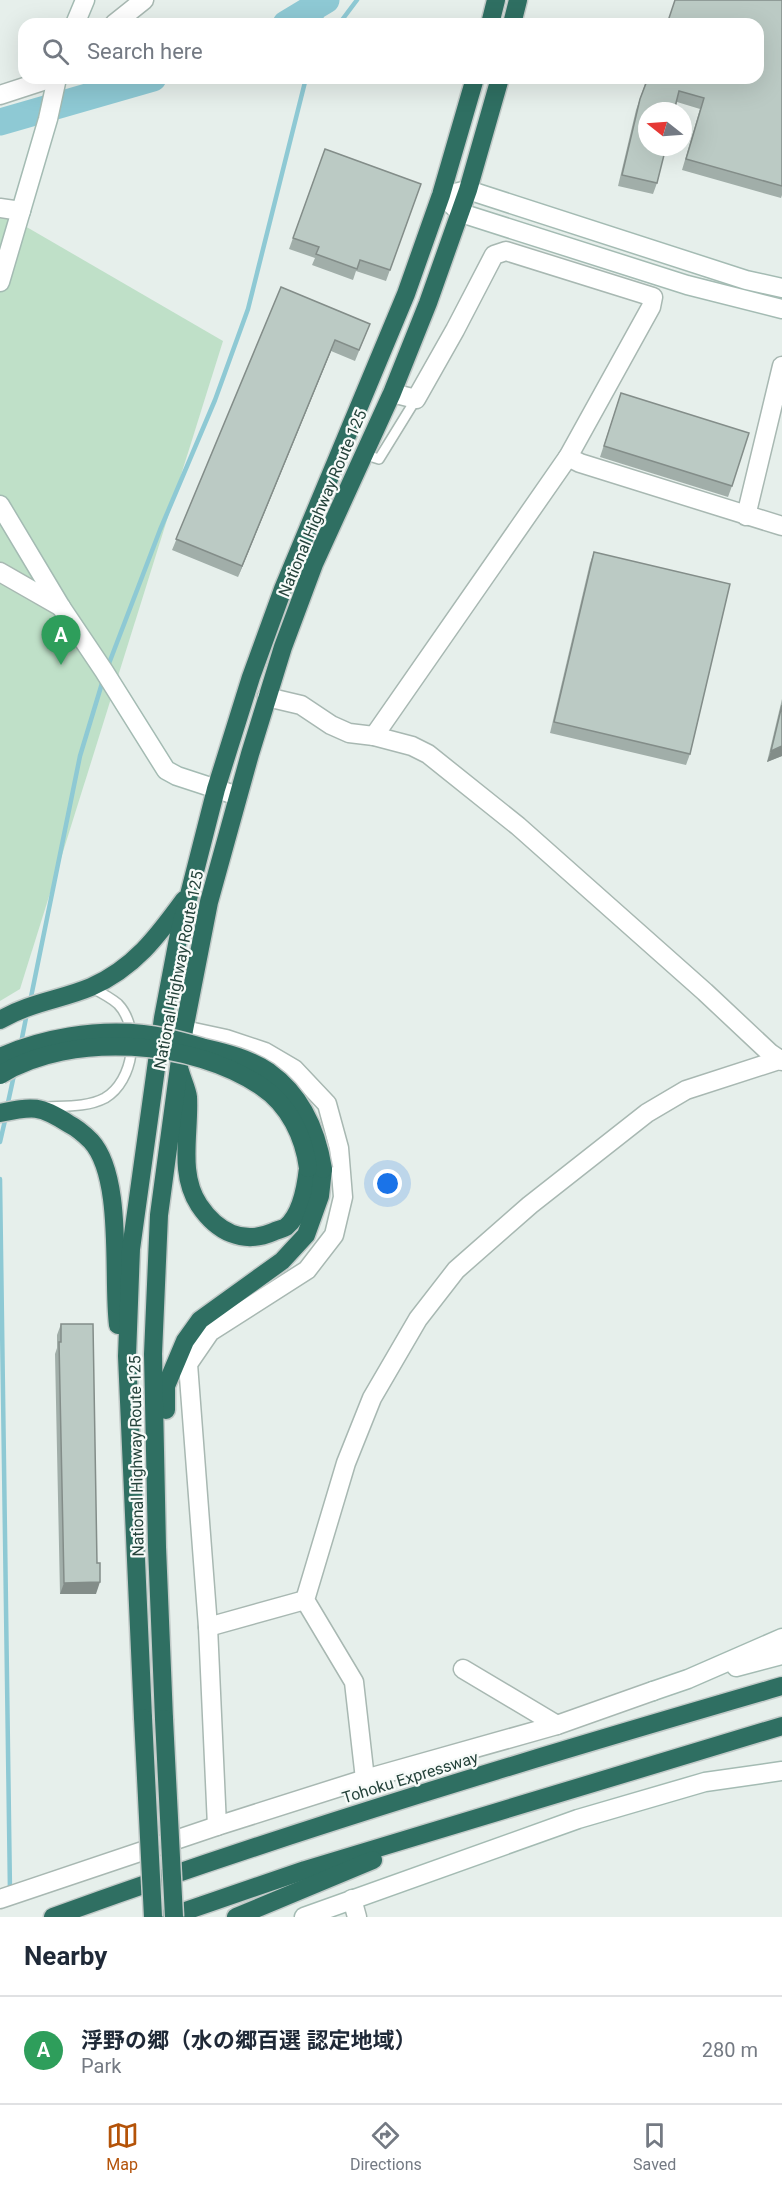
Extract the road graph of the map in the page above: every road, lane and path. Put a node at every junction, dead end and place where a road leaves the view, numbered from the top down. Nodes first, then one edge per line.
1 (85, 0) edge
2 (144, 0) edge
3 (496, 0) edge
4 (518, 0) edge
5 (78, 18) edge
6 (122, 18) edge
7 (492, 18) edge
8 (514, 18) edge
9 (33, 84) edge
10 (53, 84) edge
11 (474, 84) edge
12 (498, 84) edge
13 (0, 94) edge
14 (468, 190) junction
15 (441, 195) junction
16 (0, 208) edge
17 (21, 211) junction
18 (461, 213) junction
19 (0, 282) edge
20 (782, 288) edge
21 (782, 309) edge
22 (782, 366) edge
23 (392, 393) junction
24 (416, 399) junction
25 (363, 454) junction
26 (568, 457) junction
27 (0, 505) edge
28 (746, 516) junction
29 (782, 526) edge
30 (0, 572) edge
31 (61, 607) junction
32 (267, 697) junction
33 (374, 736) junction
34 (216, 789) junction
35 (238, 796) junction
36 (188, 893) junction
37 (90, 987) junction
38 (0, 1020) edge
39 (184, 1030) junction
40 (0, 1057) edge
41 (781, 1060) edge
42 (178, 1067) junction
43 (0, 1075) edge
44 (28, 1108) junction
45 (0, 1113) edge
46 (316, 1168) junction
47 (127, 1356) junction
48 (157, 1547) junction
49 (305, 1600) junction
50 (208, 1627) junction
51 (782, 1638) edge
52 (782, 1654) edge
53 (463, 1669) dead end
54 (688, 1679) junction
55 (782, 1686) edge
56 (557, 1725) junction
57 (782, 1726) edge
58 (782, 1760) edge
59 (782, 1772) edge
60 (365, 1779) junction
61 (705, 1782) junction
62 (460, 1823) junction
63 (217, 1826) junction
64 (0, 1899) edge
65 (352, 1899) junction
66 (53, 1917) edge
67 (153, 1917) edge
68 (168, 1917) edge
69 (174, 1917) edge
70 (236, 1917) edge
71 (304, 1917) edge
72 (357, 1917) edge

1 - 5 street
2 - 6 street
3 - 7 highway
4 - 8 highway
9 - 13 street
10 - 17 street
11 - 15 highway, National Highway Route 125
12 - 14 highway, National Highway Route 125
14 - 15 street
14 - 18 highway, National Highway Route 125
14 - 20 street
15 - 18 street
15 - 34 highway, National Highway Route 125
16 - 17 street
17 - 19 street
18 - 21 street
18 - 23 highway, National Highway Route 125
22 - 28 street
23 - 24 street
23 - 25 highway, National Highway Route 125
24 - 25 lane
24 - 26 street
25 - 32 highway, National Highway Route 125
26 - 28 street
26 - 33 street
27 - 31 street
28 - 29 street
30 - 31 street
31 - 34 street
32 - 33 street
32 - 35 highway, National Highway Route 125
33 - 41 street
34 - 35 street
34 - 36 highway, National Highway Route 125
35 - 39 highway, National Highway Route 125
36 - 37 highway
36 - 47 highway, National Highway Route 125
37 - 38 highway
37 - 44 lane
39 - 42 highway, National Highway Route 125
39 - 50 street
40 - 46 highway, bridge
41 - 49 street
42 - 46 highway
42 - 48 highway, National Highway Route 125
43 - 46 highway, bridge
44 - 45 highway
44 - 47 highway
46 - 48 highway
47 - 67 highway, National Highway Route 125, bridge
48 - 69 highway, National Highway Route 125, bridge
49 - 50 street
49 - 60 street
50 - 63 street
51 - 54 street
52 - 54 street
53 - 56 street
54 - 56 street
55 - 66 highway, Tohoku Expressway
56 - 60 street
57 - 62 highway
58 - 61 street
59 - 61 street
60 - 63 street
61 - 65 street
62 - 68 highway
62 - 70 highway
63 - 64 street
65 - 71 street
65 - 72 street

